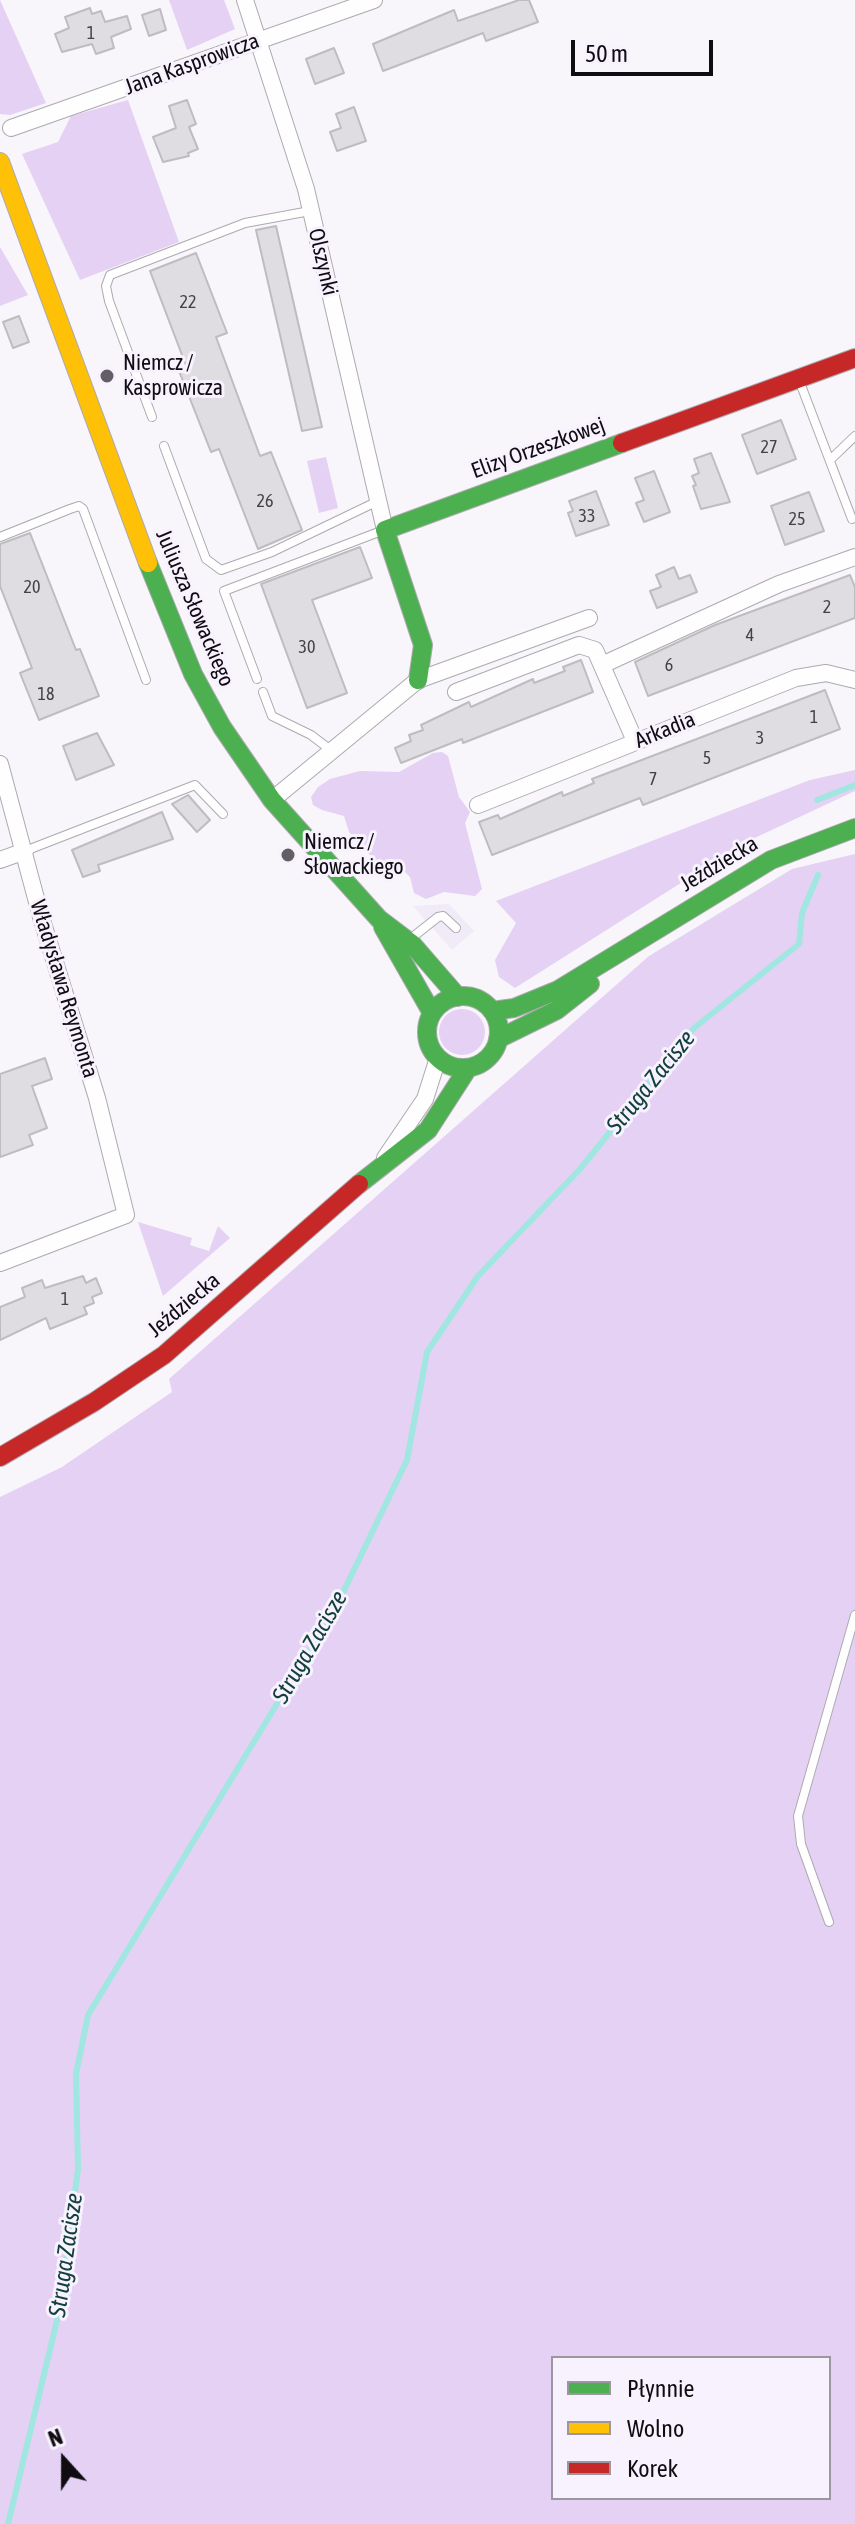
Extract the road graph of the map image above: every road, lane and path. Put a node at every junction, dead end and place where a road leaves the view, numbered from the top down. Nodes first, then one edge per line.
1 (245, 0) edge
2 (374, 0) edge
3 (259, 40) junction
4 (11, 128) dead end
5 (0, 162) edge
6 (0, 203) edge
7 (311, 211) junction
8 (40, 272) junction
9 (855, 358) edge
10 (798, 379) junction
11 (152, 417) dead end
12 (855, 436) edge
13 (164, 446) dead end
14 (830, 460) junction
15 (378, 501) junction
16 (852, 519) dead end
17 (385, 530) junction
18 (0, 537) edge
19 (855, 557) edge
20 (589, 618) dead end
21 (602, 665) junction
22 (257, 679) dead end
23 (146, 680) dead end
24 (418, 680) junction
25 (855, 680) edge
26 (263, 692) dead end
27 (456, 692) dead end
28 (635, 741) junction
29 (332, 751) junction
30 (0, 764) edge
31 (272, 800) junction
32 (478, 805) dead end
33 (223, 814) dead end
34 (855, 828) edge
35 (25, 851) junction
36 (0, 860) edge
37 (379, 919) junction
38 (456, 928) dead end
39 (408, 941) junction
40 (615, 957) junction
41 (458, 997) junction
42 (492, 1011) junction
43 (432, 1013) junction
44 (498, 1039) junction
45 (438, 1058) junction
46 (468, 1068) junction
47 (380, 1166) junction
48 (0, 1263) edge
49 (0, 1457) edge
50 (855, 1615) edge
51 (829, 1922) dead end

1 - 3 street, Olszynki
2 - 3 street, Jana Kasprowicza
3 - 4 street, Jana Kasprowicza
3 - 7 street, Olszynki
5 - 8 street, Juliusza Słowackiego
6 - 8 street, Juliusza Słowackiego
7 - 11 lane
7 - 15 street, Olszynki
8 - 31 street, Juliusza Słowackiego
9 - 10 street, Elizy Orzeszkowej
10 - 14 lane
10 - 17 street, Elizy Orzeszkowej
12 - 14 lane
13 - 15 lane
14 - 16 lane
15 - 17 street, Olszynki
17 - 22 lane
17 - 24 street
18 - 23 lane
19 - 21 street
20 - 24 street
21 - 27 street
21 - 28 street
24 - 29 street
25 - 28 street, Arkadia
26 - 29 lane
28 - 32 street, Arkadia
29 - 31 street
30 - 35 street, Władysława Reymonta
31 - 37 street, Juliusza Słowackiego
33 - 35 lane
34 - 40 street, Jeździecka
35 - 36 street
35 - 48 street, Władysława Reymonta
37 - 39 street, Juliusza Słowackiego
37 - 43 street, Juliusza Słowackiego
38 - 39 lane
39 - 41 street, Juliusza Słowackiego
40 - 42 street, Jeździecka
40 - 44 street, Jeździecka
41 - 42 street
41 - 43 street
42 - 44 street
43 - 45 street
44 - 46 street
45 - 46 street
45 - 47 street, Jeździecka
46 - 47 street, Jeździecka
47 - 49 street, Jeździecka
50 - 51 lane

